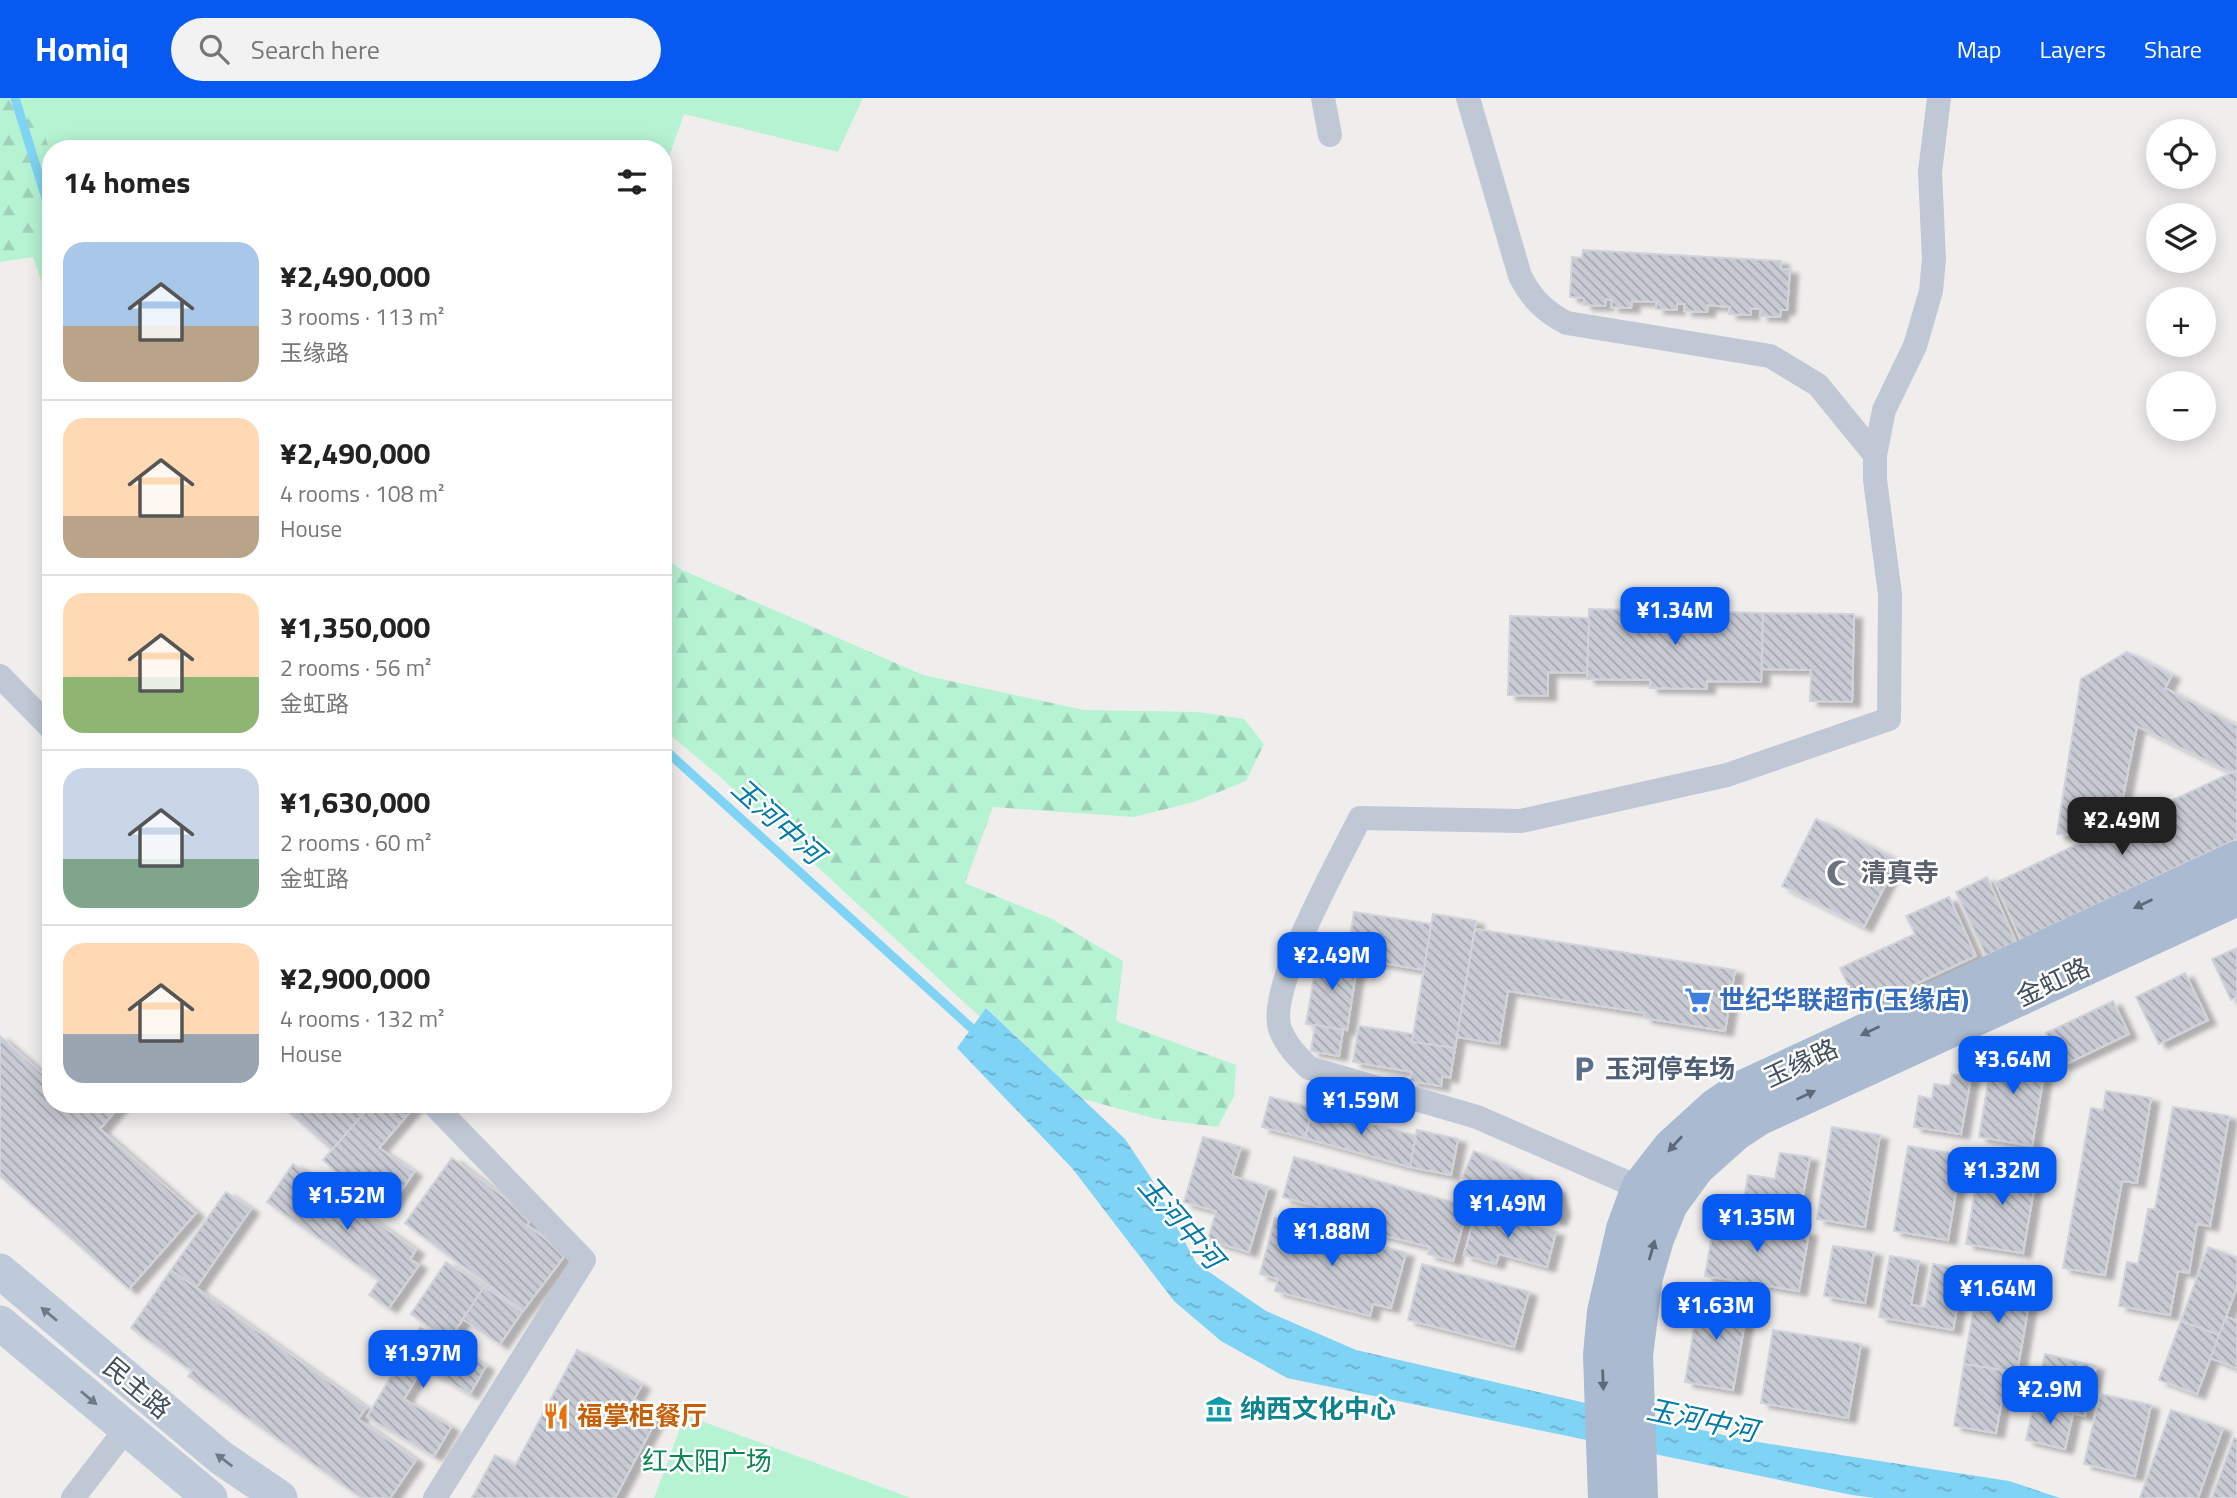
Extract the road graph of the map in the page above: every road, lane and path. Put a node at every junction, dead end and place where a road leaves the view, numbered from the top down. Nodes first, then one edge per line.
1 (1323, 98) edge
2 (1468, 98) edge
3 (1939, 98) edge
4 (1330, 135) dead end
5 (1875, 455) junction
6 (0, 676) edge
7 (42, 719) edge
8 (2237, 860) edge
9 (2237, 897) edge
10 (442, 1113) edge
11 (1640, 1188) junction
12 (0, 1271) edge
13 (1622, 1314) junction
14 (0, 1322) edge
15 (126, 1429) junction
16 (73, 1498) edge
17 (210, 1498) edge
18 (280, 1498) edge
19 (435, 1498) edge
20 (1607, 1498) edge
21 (1639, 1498) edge

1 - 4 street
2 - 5 street
3 - 5 street
5 - 11 street
6 - 7 street
8 -> 11 main road, 玉缘路
13 -> 9 main road, 金虹路
10 - 19 street
11 - 13 main road, 玉缘路
18 -> 12 main road, 民主路
13 -> 20 main road, 玉缘路
13 - 21 main road, 金虹路
14 -> 15 main road, 民主路
15 - 16 street
15 - 17 main road, 民主路

